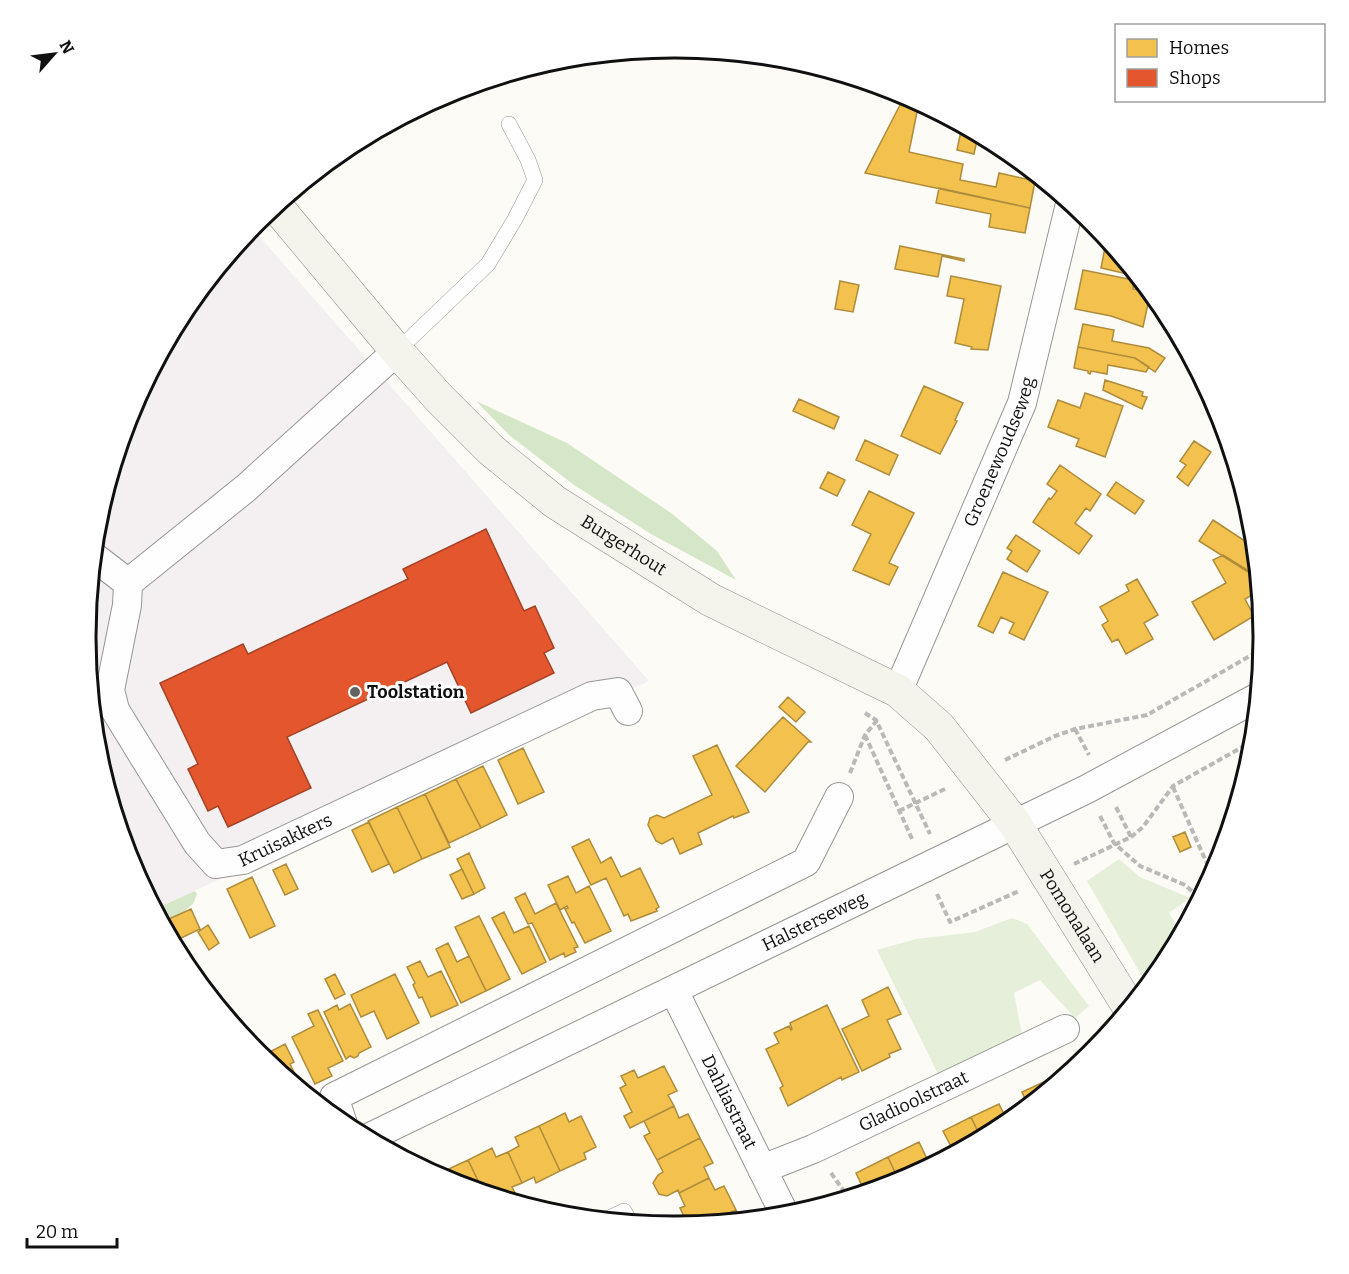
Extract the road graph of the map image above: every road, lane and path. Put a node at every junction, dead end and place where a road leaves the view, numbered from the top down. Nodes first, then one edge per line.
1 (509, 124) dead end
2 (282, 213) edge
3 (1068, 213) edge
4 (397, 351) junction
5 (101, 562) edge
6 (128, 583) junction
7 (1253, 654) edge
8 (898, 692) junction
9 (1249, 702) edge
10 (628, 711) dead end
11 (1243, 747) edge
12 (975, 774) junction
13 (1173, 786) junction
14 (1087, 789) junction
15 (839, 797) joint
16 (899, 811) dead end
17 (1015, 824) junction
18 (1114, 843) junction
19 (1207, 863) edge
20 (1193, 892) edge
21 (674, 991) junction
22 (1124, 999) edge
23 (1065, 1029) dead end
24 (337, 1107) edge
25 (378, 1133) edge
26 (762, 1169) junction
27 (780, 1205) edge

1 - 4 lane
2 - 4 street, Burgerhout
3 - 8 street, Groenewoudseweg
4 - 6 street
4 - 8 street, Burgerhout
5 - 6 street
6 - 10 street, Kruisakkers
7 - 12 path
8 - 12 street, Burgerhout
8 - 15 path
9 - 14 street, Halsterseweg
11 - 13 path
12 - 16 path
12 - 17 street, Burgerhout
13 - 18 path
13 - 19 path
14 - 17 street, Halsterseweg
14 - 18 path
15 - 24 street
17 - 21 street, Halsterseweg
17 - 22 street, Pomonalaan
18 - 20 path
21 - 25 street, Halsterseweg
21 - 26 street, Dahliastraat
23 - 26 street, Gladioolstraat
26 - 27 street, Dahliastraat

